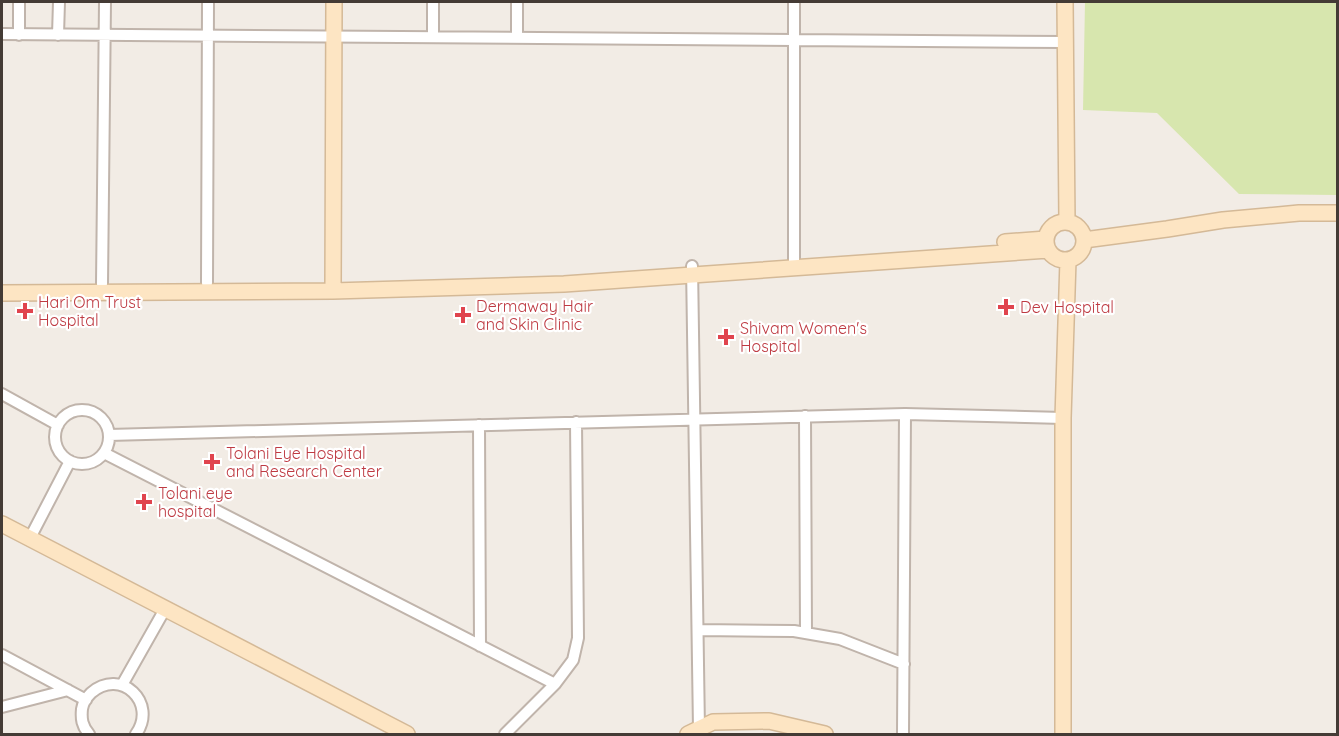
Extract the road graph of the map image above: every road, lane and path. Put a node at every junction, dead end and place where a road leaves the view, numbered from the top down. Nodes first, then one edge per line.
1 (19, 2) edge
2 (58, 2) edge
3 (105, 2) edge
4 (208, 2) edge
5 (334, 2) edge
6 (433, 2) edge
7 (518, 2) edge
8 (794, 2) edge
9 (1065, 2) edge
10 (2, 34) edge
11 (19, 34) junction
12 (58, 35) junction
13 (105, 35) junction
14 (208, 36) junction
15 (334, 37) junction
16 (433, 37) junction
17 (518, 38) junction
18 (794, 40) junction
19 (1065, 42) junction
20 (1338, 213) edge
21 (1067, 222) junction
22 (1084, 240) junction
23 (1047, 244) junction
24 (1068, 260) junction
25 (794, 263) junction
26 (692, 270) junction
27 (207, 283) junction
28 (2, 284) edge
29 (102, 284) junction
30 (333, 287) junction
31 (2, 293) edge
32 (2, 394) edge
33 (905, 414) junction
34 (805, 416) junction
35 (1063, 418) junction
36 (695, 419) junction
37 (576, 422) junction
38 (58, 425) junction
39 (479, 425) junction
40 (109, 435) junction
41 (104, 453) junction
42 (70, 461) junction
43 (2, 524) edge
44 (30, 538) junction
45 (165, 609) junction
46 (698, 630) junction
47 (806, 633) junction
48 (480, 646) junction
49 (2, 655) edge
50 (904, 664) junction
51 (555, 684) junction
52 (122, 685) junction
53 (68, 690) junction
54 (86, 700) junction
55 (2, 707) edge
56 (693, 732) edge
57 (142, 733) edge
58 (89, 735) edge
59 (407, 735) edge
60 (505, 735) edge
61 (825, 735) edge
62 (903, 735) edge
63 (1063, 735) edge

1 - 11 street
2 - 12 street
3 - 13 street
4 - 14 street
5 - 15 main road
6 - 16 street
7 - 17 street
8 - 18 street
9 - 19 main road
10 - 11 street
11 - 12 street
12 - 13 street
13 - 14 street
13 - 29 street
14 - 15 street
14 - 27 street
15 - 16 street
15 - 30 main road
16 - 17 street
17 - 18 street
18 - 19 street
18 - 25 street
19 - 21 main road
20 - 22 main road
21 - 22 main road
21 - 23 main road
22 - 24 main road
23 - 24 main road
23 - 25 main road
24 - 35 main road
25 - 26 main road
26 - 30 main road
26 - 36 street
27 - 29 main road
27 - 30 main road
28 - 29 main road
30 - 31 main road
32 - 38 street
33 - 34 street
33 - 35 street
33 - 50 street
34 - 36 street
34 - 47 street
35 - 63 main road
36 - 37 street
36 - 46 street
37 - 39 street
37 - 51 street
38 - 40 street
38 - 42 street
39 - 40 street
39 - 48 street
40 - 41 street
41 - 42 street
41 - 48 street
42 - 44 street
43 - 44 main road
44 - 45 main road
45 - 52 street
45 - 59 main road
46 - 47 street
46 - 56 street
47 - 50 street
48 - 51 street
49 - 53 street
50 - 62 street
51 - 60 street
52 - 54 street
52 - 57 street
53 - 54 street
53 - 55 street
54 - 58 street
56 - 61 main road

